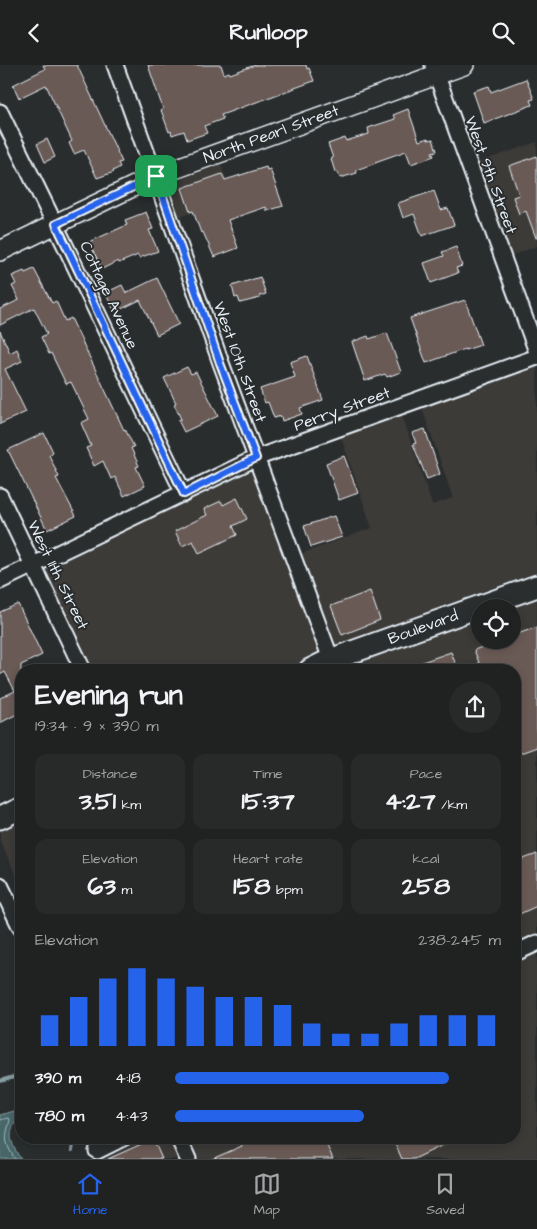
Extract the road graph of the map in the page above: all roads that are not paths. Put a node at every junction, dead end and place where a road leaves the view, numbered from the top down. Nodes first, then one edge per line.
1 (115, 65) edge
2 (464, 65) edge
3 (435, 70) edge
4 (0, 112) edge
5 (156, 176) junction
6 (56, 224) junction
7 (0, 251) edge
8 (537, 352) edge
9 (537, 357) edge
10 (256, 458) junction
11 (184, 494) junction
12 (0, 496) edge
13 (33, 565) junction
14 (0, 581) edge
15 (537, 586) edge
16 (80, 664) edge
17 (332, 664) edge
18 (335, 664) edge
19 (15, 810) edge
20 (0, 818) edge
21 (0, 885) edge
22 (15, 916) edge
23 (537, 943) edge
24 (521, 950) edge
25 (111, 1144) edge
26 (181, 1144) edge
27 (97, 1151) dead end
28 (188, 1159) edge

1 - 5 street, West 10th Street
2 - 3 street, North Pearl Street
3 - 5 street, North Pearl Street
3 - 8 street, West 9th Street
4 - 6 street, Cottage Avenue
5 - 6 street, North Pearl Street
5 - 10 street, West 10th Street
6 - 7 street, North Pearl Street
6 - 11 street, Cottage Avenue
9 - 10 street, Perry Street
10 - 11 street, Perry Street
10 - 17 street, West 10th Street
11 - 13 street, Perry Street
12 - 13 street, West 11th Street
13 - 14 street, Perry Street
13 - 16 street, West 11th Street
15 - 18 main road, Boulevard
19 - 20 main road
21 - 22 street
23 - 24 street
25 - 27 street
26 - 28 street

